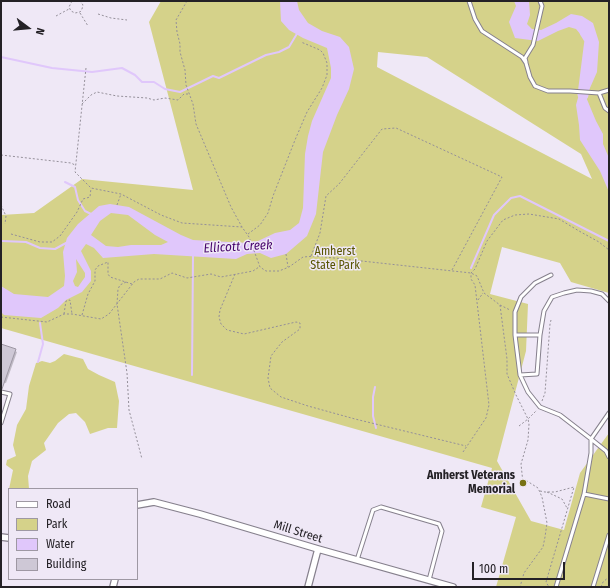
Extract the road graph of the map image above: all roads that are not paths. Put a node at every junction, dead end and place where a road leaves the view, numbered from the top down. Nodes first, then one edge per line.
1 (469, 1) edge
2 (540, 1) edge
3 (526, 63) junction
4 (609, 90) edge
5 (599, 93) junction
6 (609, 111) edge
7 (551, 275) dead end
8 (609, 301) edge
9 (514, 335) junction
10 (540, 335) junction
11 (520, 375) junction
12 (1, 392) edge
13 (609, 413) edge
14 (1, 423) edge
15 (591, 439) junction
16 (609, 457) edge
17 (584, 494) junction
18 (609, 499) edge
19 (138, 505) edge
20 (609, 535) edge
21 (318, 549) junction
22 (357, 560) junction
23 (429, 580) junction
24 (308, 587) edge
25 (453, 587) edge
26 (556, 587) edge
27 (593, 587) edge

1 - 3 lane
2 - 3 lane
3 - 5 lane
4 - 5 lane
5 - 6 lane
7 - 9 lane
8 - 10 lane
9 - 10 lane
9 - 11 lane
10 - 11 lane
11 - 15 lane
12 - 14 lane
13 - 15 lane
15 - 16 lane
15 - 17 lane
17 - 18 lane
17 - 26 lane
19 - 21 street, Mill Street
20 - 27 lane
21 - 22 street, Mill Street
21 - 24 street
22 - 23 street, Mill Street
22 - 23 lane
23 - 25 street, Mill Street

